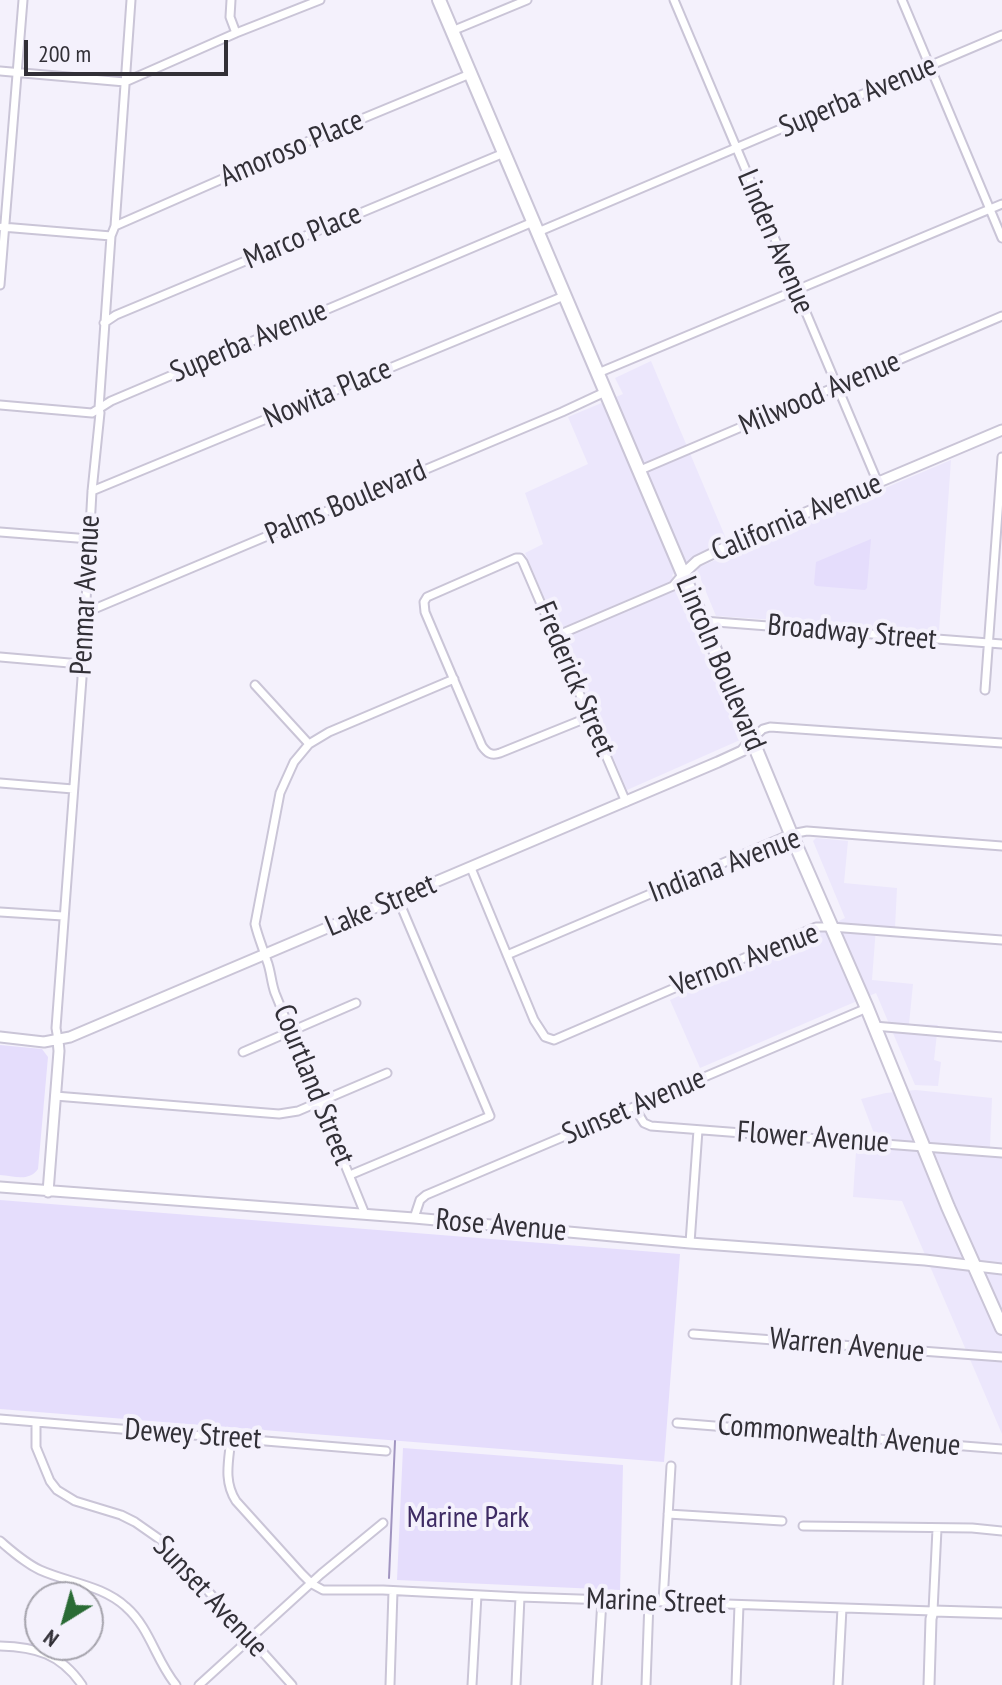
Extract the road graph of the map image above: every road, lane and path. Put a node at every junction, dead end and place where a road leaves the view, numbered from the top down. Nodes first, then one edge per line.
1 (23, 0) edge
2 (131, 0) edge
3 (231, 0) edge
4 (320, 0) edge
5 (439, 0) edge
6 (527, 0) edge
7 (674, 0) edge
8 (902, 0) edge
9 (452, 31) junction
10 (236, 33) junction
11 (1002, 35) edge
12 (930, 66) junction
13 (0, 71) edge
14 (18, 73) junction
15 (470, 74) junction
16 (125, 82) junction
17 (736, 149) junction
18 (504, 153) junction
19 (1002, 204) edge
20 (990, 209) junction
21 (115, 226) junction
22 (536, 227) junction
23 (3, 229) edge
24 (111, 236) junction
25 (1002, 238) edge
26 (0, 285) edge
27 (795, 290) junction
28 (564, 296) junction
29 (1002, 316) edge
30 (104, 323) junction
31 (598, 373) junction
32 (837, 387) junction
33 (605, 392) junction
34 (0, 405) edge
35 (99, 408) junction
36 (1002, 430) edge
37 (1002, 457) edge
38 (638, 471) junction
39 (878, 483) junction
40 (92, 491) junction
41 (0, 532) edge
42 (90, 539) junction
43 (682, 575) junction
44 (86, 610) junction
45 (703, 621) junction
46 (556, 636) junction
47 (989, 643) junction
48 (1002, 644) edge
49 (0, 657) edge
50 (81, 664) junction
51 (454, 679) junction
52 (255, 685) dead end
53 (985, 690) dead end
54 (589, 717) junction
55 (752, 739) junction
56 (1002, 743) edge
57 (309, 744) junction
58 (0, 783) edge
59 (73, 789) junction
60 (626, 802) junction
61 (791, 834) junction
62 (1002, 846) edge
63 (471, 868) junction
64 (398, 899) junction
65 (0, 912) edge
66 (63, 916) junction
67 (831, 927) junction
68 (1002, 940) edge
69 (265, 955) junction
70 (507, 955) junction
71 (356, 1003) dead end
72 (867, 1008) junction
73 (874, 1026) junction
74 (291, 1032) junction
75 (0, 1037) edge
76 (1002, 1037) edge
77 (58, 1040) junction
78 (243, 1052) dead end
79 (387, 1073) dead end
80 (55, 1096) junction
81 (320, 1102) junction
82 (634, 1107) junction
83 (698, 1130) junction
84 (925, 1147) junction
85 (1002, 1153) edge
86 (350, 1175) junction
87 (0, 1187) edge
88 (48, 1192) junction
89 (365, 1214) junction
90 (414, 1218) junction
91 (690, 1243) junction
92 (975, 1266) junction
93 (1002, 1269) edge
94 (1002, 1328) edge
95 (693, 1334) dead end
96 (1002, 1357) edge
97 (0, 1419) edge
98 (36, 1422) junction
99 (677, 1423) dead end
100 (231, 1438) junction
101 (1002, 1449) edge
102 (386, 1451) dead end
103 (671, 1466) dead end
104 (668, 1514) junction
105 (782, 1521) dead end
106 (383, 1523) dead end
107 (803, 1526) dead end
108 (937, 1529) junction
109 (1002, 1531) edge
110 (0, 1541) edge
111 (312, 1584) junction
112 (393, 1591) junction
113 (477, 1595) junction
114 (520, 1597) junction
115 (602, 1599) junction
116 (649, 1601) junction
117 (663, 1601) junction
118 (739, 1605) junction
119 (842, 1608) junction
120 (933, 1611) junction
121 (1002, 1613) edge
122 (251, 1638) junction
123 (0, 1646) edge
124 (82, 1685) edge
125 (176, 1685) edge
126 (199, 1685) edge
127 (292, 1685) edge
128 (390, 1685) edge
129 (472, 1685) edge
130 (516, 1685) edge
131 (597, 1685) edge
132 (646, 1685) edge
133 (736, 1685) edge
134 (838, 1685) edge
135 (929, 1685) edge

1 - 14 street
2 - 16 street, Penmar Avenue
3 - 10 street
4 - 10 street
5 - 9 highway, Lincoln Boulevard
6 - 9 street
7 - 17 street, Linden Avenue
8 - 12 street
9 - 15 highway, Lincoln Boulevard
10 - 16 street
11 - 12 street, Superba Avenue
12 - 17 street, Superba Avenue
12 - 20 street
13 - 14 street
14 - 16 street
14 - 23 street
15 - 18 highway, Lincoln Boulevard
15 - 21 street, Amoroso Place
16 - 21 street, Penmar Avenue
17 - 22 street, Superba Avenue
17 - 27 street, Linden Avenue
18 - 22 highway, Lincoln Boulevard
18 - 30 street, Marco Place
19 - 20 street
20 - 25 street
20 - 27 street
21 - 24 street, Penmar Avenue
22 - 28 highway, Lincoln Boulevard
22 - 35 street, Superba Avenue
23 - 24 street
23 - 26 street
24 - 30 street, Penmar Avenue
27 - 31 street
27 - 32 street, Linden Avenue
28 - 31 highway, Lincoln Boulevard
28 - 40 street, Nowita Place
29 - 32 street, Milwood Avenue
30 - 35 street, Penmar Avenue
31 - 33 highway, Lincoln Boulevard
32 - 38 street, Milwood Avenue
32 - 39 street, Linden Avenue
33 - 38 highway, Lincoln Boulevard
33 - 44 street, Palms Boulevard
34 - 35 street
35 - 40 street, Penmar Avenue
36 - 39 street, California Avenue
37 - 47 street
38 - 43 highway, Lincoln Boulevard
39 - 43 street, California Avenue
40 - 42 street, Penmar Avenue
41 - 42 street
42 - 44 street, Penmar Avenue
43 - 45 highway, Lincoln Boulevard
43 - 46 street, California Avenue
44 - 50 street, Penmar Avenue
45 - 47 street, Broadway Street
45 - 55 highway, Lincoln Boulevard
46 - 51 street, Frederick Street
46 - 54 street, Frederick Street
47 - 48 street, Broadway Street
47 - 53 street
49 - 50 street
50 - 59 street, Penmar Avenue
51 - 54 street
51 - 57 street
52 - 57 street
54 - 60 street, Frederick Street
55 - 56 street
55 - 60 street, Lake Street
55 - 61 highway, Lincoln Boulevard
57 - 69 street, Courtland Street
58 - 59 street
59 - 66 street, Penmar Avenue
60 - 63 street, Lake Street
61 - 62 street, Indiana Avenue
61 - 67 highway, Lincoln Boulevard
61 - 70 street, Indiana Avenue
63 - 64 street, Lake Street
63 - 70 street
64 - 69 street, Lake Street
64 - 86 street
65 - 66 street
66 - 77 street, Penmar Avenue
67 - 68 street, Vernon Avenue
67 - 70 street, Vernon Avenue
67 - 72 highway, Lincoln Boulevard
69 - 74 street, Courtland Street
69 - 77 street, Lake Street
71 - 74 street
72 - 73 highway, Lincoln Boulevard
72 - 82 street, Sunset Avenue
73 - 76 street
73 - 84 highway, Lincoln Boulevard
74 - 78 street
74 - 81 street, Courtland Street
75 - 77 street, Lake Street
77 - 80 street, Penmar Avenue
79 - 81 street
80 - 81 street
80 - 88 street, Penmar Avenue
81 - 86 street, Courtland Street
82 - 83 street, Flower Avenue
82 - 90 street, Sunset Avenue
83 - 84 street, Flower Avenue
83 - 91 street
84 - 85 street, Flower Avenue
84 - 92 highway, Lincoln Boulevard
86 - 89 street, Courtland Street
87 - 88 street, Rose Avenue
88 - 89 street, Rose Avenue
89 - 90 street, Rose Avenue
90 - 91 street, Rose Avenue
91 - 92 street, Rose Avenue
92 - 93 street, Rose Avenue
92 - 94 highway, Lincoln Boulevard
95 - 96 street, Warren Avenue
97 - 98 street, Dewey Street
98 - 100 street, Dewey Street
98 - 122 street, Sunset Avenue
99 - 101 street, Commonwealth Avenue
100 - 102 street, Dewey Street
100 - 111 street
103 - 104 street
104 - 105 street
104 - 117 street
106 - 111 street
107 - 108 street
108 - 109 street
108 - 120 street
110 - 125 street
111 - 112 street, Marine Street
111 - 122 street
112 - 113 street, Marine Street
112 - 128 street
113 - 114 street, Marine Street
113 - 129 street
114 - 115 street, Marine Street
114 - 130 street
115 - 116 street, Marine Street
115 - 131 street
116 - 117 street, Marine Street
116 - 132 street
117 - 118 street, Marine Street
118 - 119 street, Marine Street
118 - 133 street
119 - 120 street, Marine Street
119 - 134 street
120 - 121 street, Marine Street
120 - 135 street
122 - 126 street
122 - 127 street, Sunset Avenue
123 - 124 street

